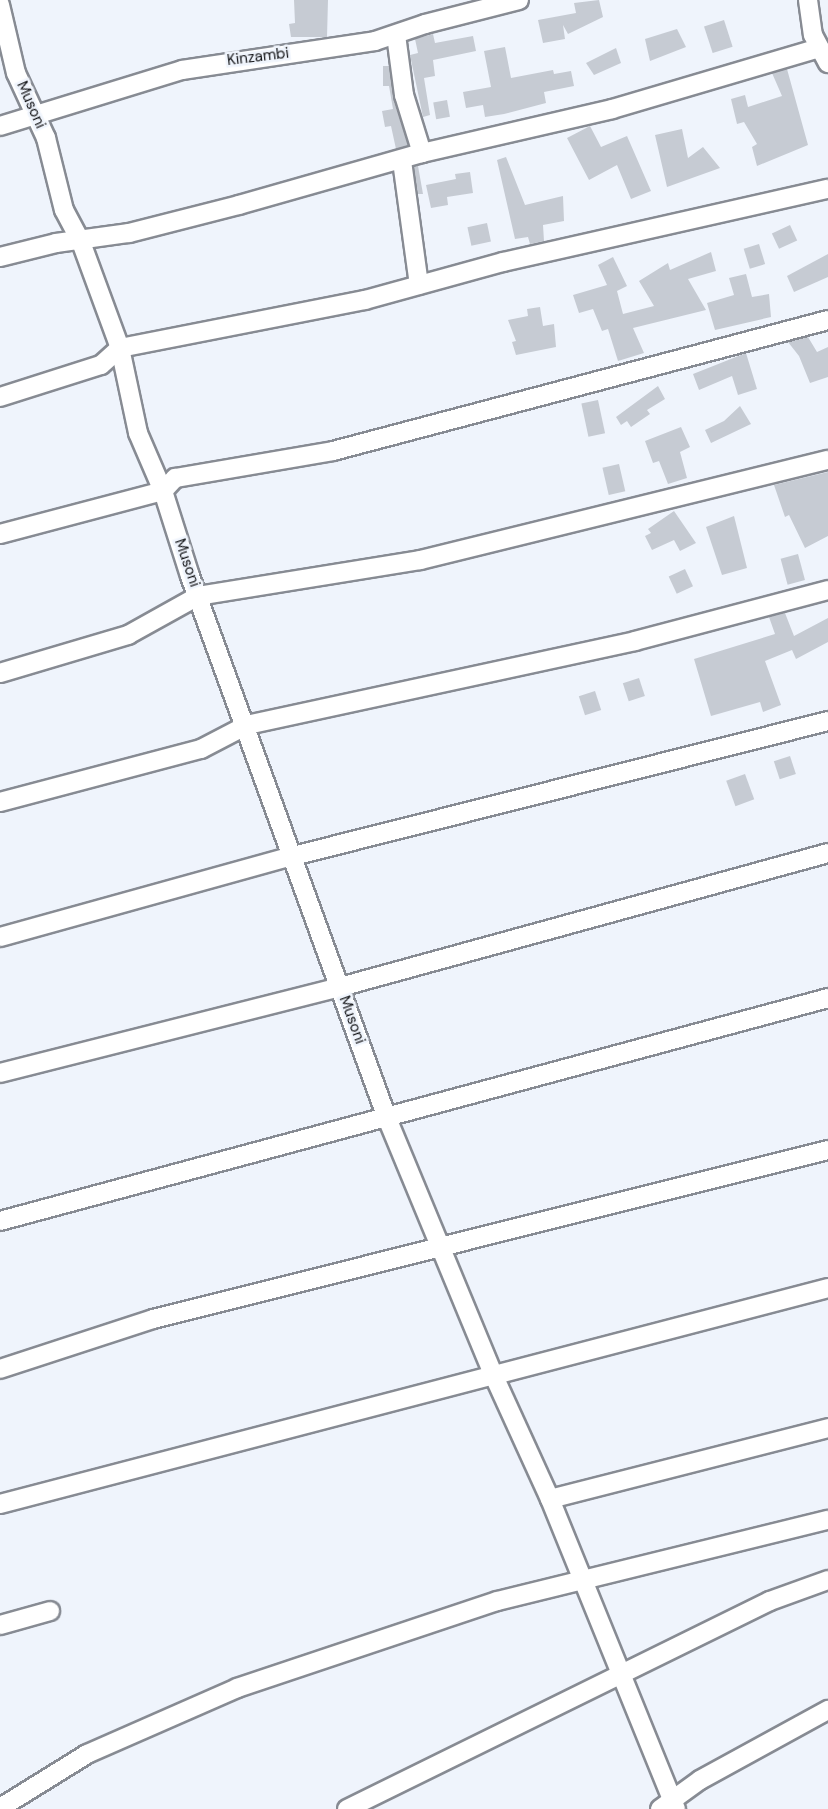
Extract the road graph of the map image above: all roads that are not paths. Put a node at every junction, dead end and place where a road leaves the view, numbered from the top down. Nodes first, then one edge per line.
1 (519, 0) edge
2 (808, 0) edge
3 (0, 5) edge
4 (396, 35) junction
5 (824, 56) edge
6 (35, 115) junction
7 (0, 126) edge
8 (422, 153) junction
9 (402, 161) junction
10 (828, 189) edge
11 (81, 242) junction
12 (0, 257) edge
13 (419, 285) junction
14 (828, 321) edge
15 (120, 348) junction
16 (0, 397) edge
17 (828, 460) edge
18 (163, 491) junction
19 (0, 534) edge
20 (828, 590) edge
21 (198, 596) junction
22 (0, 674) edge
23 (828, 722) edge
24 (247, 725) junction
25 (0, 802) edge
26 (828, 853) edge
27 (293, 856) junction
28 (0, 937) edge
29 (340, 987) junction
30 (828, 998) edge
31 (0, 1073) edge
32 (387, 1119) junction
33 (828, 1150) edge
34 (0, 1221) edge
35 (441, 1245) junction
36 (828, 1288) edge
37 (0, 1369) edge
38 (493, 1374) junction
39 (828, 1428) edge
40 (550, 1499) junction
41 (0, 1504) edge
42 (828, 1520) edge
43 (583, 1580) junction
44 (828, 1580) edge
45 (50, 1611) dead end
46 (0, 1625) edge
47 (621, 1673) junction
48 (828, 1710) edge
49 (670, 1807) edge
50 (0, 1808) edge
51 (347, 1809) edge

1 - 4 street, Kinzambi
2 - 5 street
3 - 6 street, Musoni
4 - 6 street, Kinzambi
4 - 8 street
5 - 8 street
6 - 7 street, Kinzambi
6 - 11 street, Musoni
8 - 9 street
9 - 11 street
9 - 13 street
10 - 13 street
11 - 12 street
11 - 15 street, Musoni
13 - 15 street
14 - 18 street
15 - 16 street
15 - 18 street, Musoni
17 - 21 street
18 - 19 street
18 - 21 street, Musoni
20 - 24 street
21 - 22 street
21 - 24 street, Musoni
23 - 27 street
24 - 25 street
24 - 27 street, Musoni
26 - 29 street
27 - 28 street
27 - 29 street, Musoni
29 - 31 street
29 - 32 street, Musoni
30 - 32 street
32 - 34 street
32 - 35 street, Musoni
33 - 35 street
35 - 37 street
35 - 38 street, Musoni
36 - 38 street
38 - 40 street, Musoni
38 - 41 street
39 - 40 street
40 - 43 street, Musoni
42 - 43 street
43 - 47 street, Musoni
43 - 50 street
44 - 47 street
45 - 46 street
47 - 49 street, Musoni
47 - 51 street
48 - 49 street

